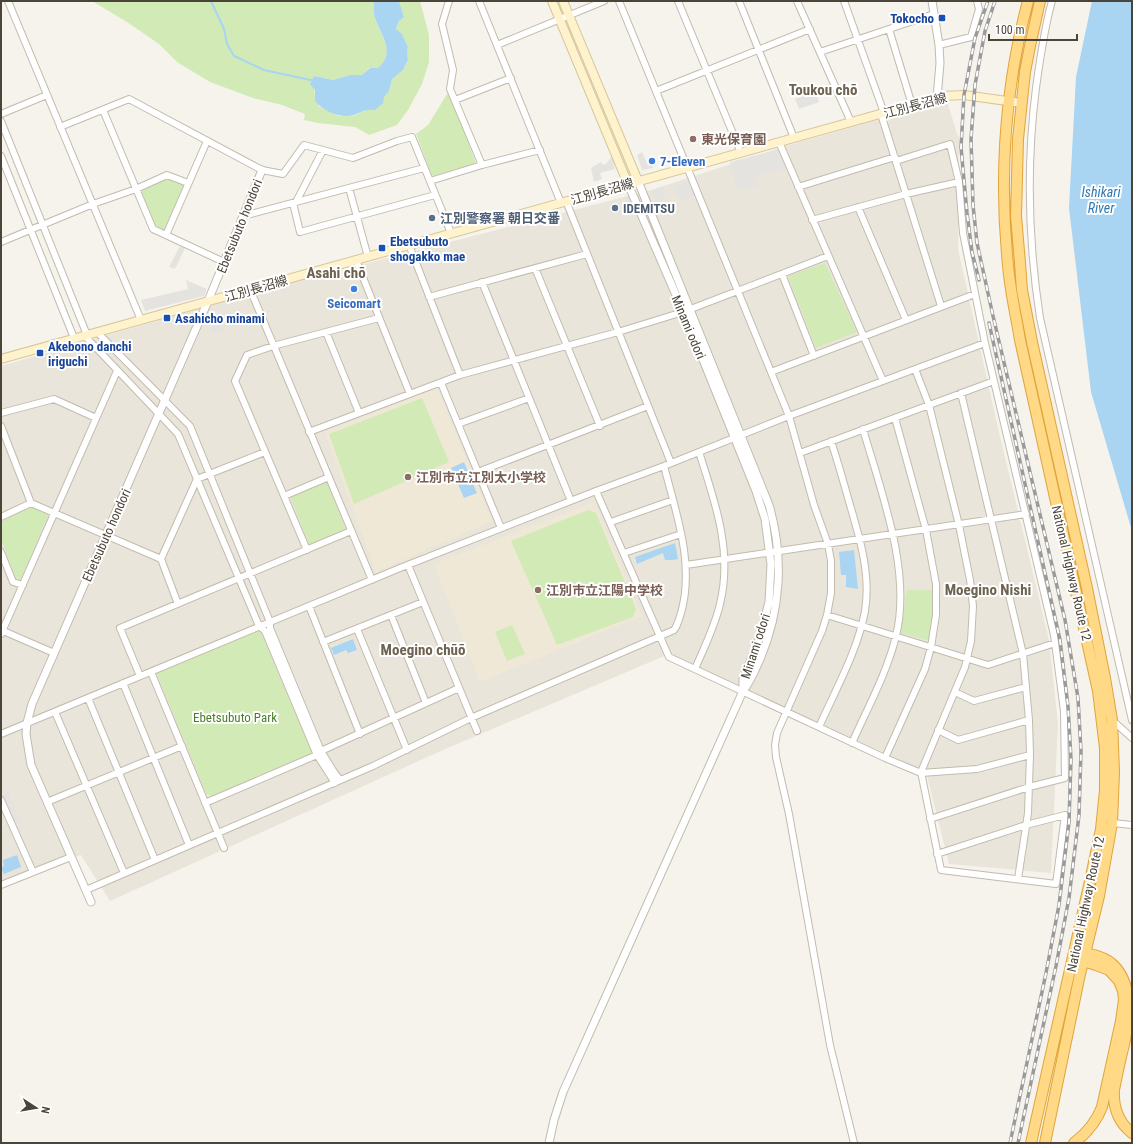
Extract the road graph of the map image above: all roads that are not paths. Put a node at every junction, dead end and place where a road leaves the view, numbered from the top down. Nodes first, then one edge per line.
1 (8, 1) edge
2 (449, 1) edge
3 (479, 1) edge
4 (552, 1) edge
5 (562, 1) edge
6 (604, 1) edge
7 (620, 1) edge
8 (678, 1) edge
9 (739, 1) edge
10 (797, 1) edge
11 (844, 1) edge
12 (932, 1) edge
13 (978, 1) edge
14 (1028, 1) edge
15 (1040, 1) edge
16 (1052, 1) edge
17 (934, 14) junction
18 (568, 15) junction
19 (559, 19) junction
20 (810, 29) junction
21 (889, 29) junction
22 (858, 39) junction
23 (497, 45) junction
24 (939, 45) junction
25 (759, 50) junction
26 (820, 52) junction
27 (707, 71) junction
28 (510, 78) junction
29 (656, 91) junction
30 (47, 95) junction
31 (937, 98) junction
32 (455, 100) junction
33 (1009, 102) junction
34 (1021, 103) junction
35 (912, 105) junction
36 (103, 110) junction
37 (1, 114) edge
38 (882, 114) junction
39 (1, 121) edge
40 (851, 122) junction
41 (60, 127) junction
42 (794, 138) junction
43 (207, 141) junction
44 (779, 142) junction
45 (323, 150) junction
46 (540, 150) junction
47 (741, 153) junction
48 (1, 156) edge
49 (895, 159) junction
50 (482, 165) junction
51 (424, 168) junction
52 (687, 168) junction
53 (262, 170) junction
54 (430, 181) junction
55 (638, 181) junction
56 (958, 182) junction
57 (188, 183) junction
58 (628, 184) junction
59 (798, 187) junction
60 (348, 188) junction
61 (136, 189) junction
62 (906, 194) junction
63 (435, 195) junction
64 (294, 202) junction
65 (564, 202) junction
66 (93, 204) junction
67 (858, 207) junction
68 (243, 216) junction
69 (357, 217) junction
70 (812, 220) junction
71 (43, 225) junction
72 (30, 230) junction
73 (451, 234) junction
74 (166, 235) junction
75 (1, 242) edge
76 (409, 245) junction
77 (587, 254) junction
78 (368, 256) junction
79 (828, 256) junction
80 (356, 260) junction
81 (224, 262) junction
82 (535, 268) junction
83 (782, 274) junction
84 (482, 282) junction
85 (250, 289) junction
86 (738, 291) junction
87 (975, 294) junction
88 (428, 296) junction
89 (208, 301) junction
90 (941, 306) junction
91 (687, 311) junction
92 (379, 318) junction
93 (141, 320) junction
94 (906, 320) junction
95 (97, 332) junction
96 (326, 332) junction
97 (618, 332) junction
98 (86, 335) junction
99 (863, 336) junction
100 (74, 338) junction
101 (985, 343) junction
102 (273, 346) junction
103 (567, 346) junction
104 (814, 356) junction
105 (1, 359) edge
106 (514, 361) junction
107 (915, 369) junction
108 (117, 371) junction
109 (771, 372) junction
110 (460, 375) junction
111 (883, 381) junction
112 (994, 381) junction
113 (441, 382) junction
114 (961, 393) junction
115 (410, 394) junction
116 (529, 398) junction
117 (164, 401) junction
118 (929, 405) junction
119 (648, 406) junction
120 (359, 413) junction
121 (1, 414) edge
122 (158, 414) junction
123 (789, 416) junction
124 (96, 418) junction
125 (895, 418) junction
126 (458, 424) junction
127 (1, 426) edge
128 (600, 426) junction
129 (863, 429) junction
130 (309, 432) junction
131 (738, 436) junction
132 (831, 441) junction
133 (548, 445) junction
134 (265, 452) junction
135 (699, 452) junction
136 (800, 453) junction
137 (668, 464) junction
138 (478, 472) junction
139 (210, 474) junction
140 (329, 477) junction
141 (197, 479) junction
142 (596, 490) junction
143 (284, 496) junction
144 (673, 500) junction
145 (571, 501) junction
146 (31, 503) junction
147 (54, 513) junction
148 (1026, 514) junction
149 (1, 517) edge
150 (991, 520) junction
151 (611, 522) junction
152 (959, 525) junction
153 (501, 528) junction
154 (926, 530) junction
155 (351, 531) junction
156 (681, 534) junction
157 (893, 534) junction
158 (106, 536) junction
159 (860, 539) junction
160 (828, 544) junction
161 (306, 550) junction
162 (1, 552) edge
163 (774, 552) junction
164 (624, 553) junction
165 (161, 559) junction
166 (725, 559) junction
167 (408, 565) junction
168 (686, 565) junction
169 (250, 573) junction
170 (239, 578) junction
171 (372, 580) junction
172 (23, 585) junction
173 (423, 602) junction
174 (178, 604) junction
175 (309, 606) junction
176 (391, 615) junction
177 (827, 615) junction
178 (270, 622) junction
179 (259, 626) junction
180 (861, 626) junction
181 (357, 629) junction
182 (2, 632) edge
183 (896, 636) junction
184 (660, 637) junction
185 (323, 642) junction
186 (1055, 644) junction
187 (931, 647) junction
188 (54, 653) junction
189 (1023, 654) junction
190 (967, 658) junction
191 (695, 669) junction
192 (151, 672) junction
193 (140, 676) junction
194 (123, 683) junction
195 (1026, 687) junction
196 (459, 688) junction
197 (743, 691) junction
198 (955, 692) junction
199 (88, 698) junction
200 (426, 703) junction
201 (55, 712) junction
202 (786, 712) junction
203 (394, 718) junction
204 (472, 718) junction
205 (1029, 720) junction
206 (1112, 720) junction
207 (1132, 720) edge
208 (27, 723) junction
209 (819, 727) junction
210 (938, 730) junction
211 (478, 731) dead end
212 (1, 734) edge
213 (360, 734) junction
214 (1132, 738) edge
215 (852, 743) junction
216 (182, 746) junction
217 (407, 750) junction
218 (319, 753) junction
219 (1030, 755) junction
220 (154, 758) junction
221 (885, 758) junction
222 (118, 773) junction
223 (921, 773) junction
224 (337, 782) junction
225 (87, 786) junction
226 (1029, 787) junction
227 (1, 800) edge
228 (47, 802) junction
229 (205, 803) junction
230 (930, 818) junction
231 (1112, 823) junction
232 (1026, 825) junction
233 (1132, 825) edge
234 (218, 833) junction
235 (189, 845) junction
236 (224, 848) dead end
237 (937, 854) junction
238 (71, 857) junction
239 (155, 860) junction
240 (33, 872) junction
241 (124, 873) junction
242 (1018, 879) junction
243 (1, 885) edge
244 (86, 890) junction
245 (91, 902) dead end
246 (1079, 956) junction
247 (1132, 1133) edge
248 (550, 1143) edge
249 (854, 1143) edge
250 (1031, 1143) edge
251 (1045, 1143) edge
252 (1074, 1143) edge

1 - 30 street
2 - 32 street
3 - 23 street
4 - 19 main road, Minami odori
5 - 18 main road, Minami odori
6 - 18 street
7 - 29 street
8 - 27 street
9 - 25 street
10 - 20 street
11 - 22 street
12 - 17 street
13 - 24 street
14 - 33 highway, National Highway Route 12
15 - 34 highway, National Highway Route 12
16 - 207 street
17 - 21 street
17 - 24 street
18 - 19 street
18 - 55 main road, Minami odori
19 - 23 street
19 - 58 main road, Minami odori
20 - 25 street
20 - 26 street
21 - 22 street
21 - 35 street
22 - 26 street
22 - 38 street
23 - 28 street
24 - 31 street
25 - 27 street
25 - 42 street
26 - 40 street
27 - 29 street
27 - 47 street
28 - 32 street
28 - 46 street
29 - 52 street
30 - 37 street
30 - 41 street
31 - 33 main road, 江別長沼線
31 - 35 main road, 江別長沼線
32 - 50 street
33 - 34 main road, 江別長沼線
33 - 246 highway, National Highway Route 12
34 - 206 highway, National Highway Route 12
35 - 38 main road, 江別長沼線
36 - 41 street
36 - 43 street
36 - 61 street
38 - 40 main road, 江別長沼線
38 - 49 street
39 - 71 street
40 - 42 main road, 江別長沼線
41 - 66 street
42 - 44 main road, 江別長沼線
43 - 53 street
43 - 57 street
44 - 47 main road, 江別長沼線
44 - 59 street
45 - 51 street
45 - 53 street
45 - 64 street
46 - 50 street
46 - 65 street
47 - 52 main road, 江別長沼線
48 - 72 street
49 - 56 street
49 - 59 street
49 - 62 street
50 - 54 street
51 - 54 street
51 - 60 street
52 - 55 main road, 江別長沼線
52 - 86 street
53 - 68 street, Ebetsubuto hondori
54 - 63 street
55 - 58 main road, 江別長沼線
55 - 91 street, Minami odori
56 - 62 street
56 - 87 street
57 - 61 street
57 - 74 street
58 - 65 main road, 江別長沼線
58 - 91 street, Minami odori
59 - 70 street
60 - 64 street
60 - 69 street
61 - 66 street
61 - 74 street
62 - 67 street
62 - 90 street
63 - 69 street
63 - 73 street
64 - 68 street
64 - 69 street
65 - 73 main road, 江別長沼線
65 - 77 street
66 - 71 street
66 - 93 street
67 - 70 street
67 - 94 street
68 - 81 street, Ebetsubuto hondori
69 - 78 street
70 - 79 street
71 - 72 street
71 - 98 street
72 - 75 street
72 - 100 street
73 - 76 main road, 江別長沼線
74 - 81 street
76 - 78 main road, 江別長沼線
76 - 88 street
77 - 82 street
77 - 97 street
78 - 80 main road, 江別長沼線
79 - 83 street
79 - 99 street
80 - 85 main road, 江別長沼線
80 - 92 street
81 - 89 street, Ebetsubuto hondori
82 - 84 street
82 - 103 street
83 - 86 street
83 - 104 street
84 - 88 street
84 - 106 street
85 - 89 main road, 江別長沼線
85 - 102 street
86 - 91 street
86 - 109 street
87 - 90 street
87 - 101 street
88 - 110 street
89 - 93 main road, 江別長沼線
89 - 117 street, Ebetsubuto hondori
90 - 94 street
91 - 97 street
91 - 131 street, Minami odori
92 - 96 street
92 - 115 street
93 - 95 main road, 江別長沼線
94 - 99 street
95 - 98 main road, 江別長沼線
95 - 117 street
96 - 102 street
96 - 120 street
97 - 103 street
97 - 119 street
98 - 100 main road, 江別長沼線
98 - 108 street
99 - 104 street
99 - 111 street
100 - 105 main road, 江別長沼線
101 - 107 street
101 - 112 street
102 - 130 street
102 - 134 street
103 - 106 street
103 - 128 street
104 - 109 street
106 - 110 street
106 - 116 street
107 - 111 street
107 - 118 street
108 - 122 street
108 - 124 street
109 - 123 street
110 - 113 street
111 - 123 street
112 - 114 street
112 - 148 street
113 - 115 street
113 - 126 street
114 - 118 street
114 - 150 street
115 - 120 street
116 - 126 street
116 - 133 street
117 - 122 street, Ebetsubuto hondori
117 - 139 street
118 - 125 street
118 - 152 street
119 - 128 street
119 - 137 street
120 - 130 street
121 - 124 street
122 - 141 street
122 - 158 street, Ebetsubuto hondori
123 - 131 street
123 - 136 street
124 - 147 street
125 - 129 street
125 - 154 street
126 - 138 street
127 - 146 street
128 - 133 street
129 - 132 street
129 - 157 street
130 - 140 street
131 - 135 street
131 - 163 street, Minami odori
132 - 136 street
132 - 159 street
133 - 138 street
133 - 145 street
134 - 139 street
134 - 143 street
135 - 137 street
135 - 166 street
136 - 160 street
137 - 142 street
137 - 144 street
138 - 153 street
139 - 141 street
139 - 169 street
140 - 143 street
140 - 155 street
141 - 165 street
141 - 170 street
142 - 145 street
142 - 151 street
143 - 161 street
144 - 151 street
144 - 156 street
145 - 153 street
146 - 147 street
146 - 149 street
147 - 158 street
147 - 172 street
148 - 150 street
148 - 186 street
150 - 152 street
150 - 189 street
151 - 164 street
152 - 154 street
152 - 190 street
153 - 167 street
154 - 157 street
154 - 187 street
155 - 161 street
155 - 171 street
156 - 164 street
156 - 168 street
157 - 159 street
157 - 183 street
158 - 165 street
158 - 188 street, Ebetsubuto hondori
159 - 160 street
159 - 180 street
160 - 163 street
160 - 177 street
161 - 169 street
162 - 172 street
163 - 166 street
163 - 197 street, Minami odori
164 - 184 street
165 - 174 street
166 - 168 street
166 - 191 street
167 - 171 street
167 - 173 street
168 - 184 street
169 - 170 street
169 - 178 street
170 - 174 street
170 - 179 street
171 - 175 street
172 - 182 street
173 - 176 street
173 - 196 street
174 - 193 street
175 - 178 street
175 - 185 street
176 - 181 street
176 - 200 street
177 - 180 street
177 - 202 street
178 - 179 street
178 - 218 street
179 - 192 street
179 - 218 street
180 - 183 street
180 - 209 street
181 - 185 street
181 - 203 street
182 - 188 street
183 - 187 street
183 - 215 street
184 - 191 street
184 - 204 street
185 - 213 street
186 - 189 street
186 - 226 street
187 - 190 street
187 - 221 street
188 - 208 street, Ebetsubuto hondori
189 - 190 street
189 - 195 street
190 - 198 street
191 - 197 street
192 - 193 street
192 - 216 street
193 - 194 street
194 - 199 street
194 - 220 street
195 - 198 street
195 - 205 street
196 - 200 street
196 - 204 street
197 - 202 street
197 - 248 street, Minami odori
198 - 210 street
199 - 201 street
199 - 222 street
200 - 203 street
201 - 208 street
201 - 225 street
202 - 209 street
202 - 249 street
203 - 213 street
203 - 217 street
204 - 211 street
204 - 217 street
205 - 210 street
205 - 219 street
206 - 214 street
206 - 231 highway, National Highway Route 12
208 - 212 street
208 - 228 street, Ebetsubuto hondori
209 - 215 street
210 - 223 street
213 - 218 street
215 - 221 street
216 - 220 street
216 - 229 street
217 - 224 street
218 - 224 street
218 - 229 street
219 - 223 street
219 - 226 street
220 - 222 street
220 - 235 street
221 - 223 street
222 - 225 street
222 - 239 street
223 - 230 street
224 - 234 street
225 - 228 street
225 - 241 street
226 - 230 street
226 - 232 street
227 - 240 street
228 - 238 street, Ebetsubuto hondori
229 - 234 street
230 - 237 street
231 - 233 street
231 - 246 highway, National Highway Route 12
232 - 237 street
232 - 242 street
232 - 242 street
234 - 235 street
234 - 236 street
235 - 239 street
237 - 242 street
238 - 240 street
238 - 244 street, Ebetsubuto hondori
239 - 241 street
240 - 243 street
241 - 244 street
244 - 245 street, Ebetsubuto hondori
246 - 247 highway
246 - 250 highway, National Highway Route 12
246 - 251 highway, National Highway Route 12
246 - 252 highway

